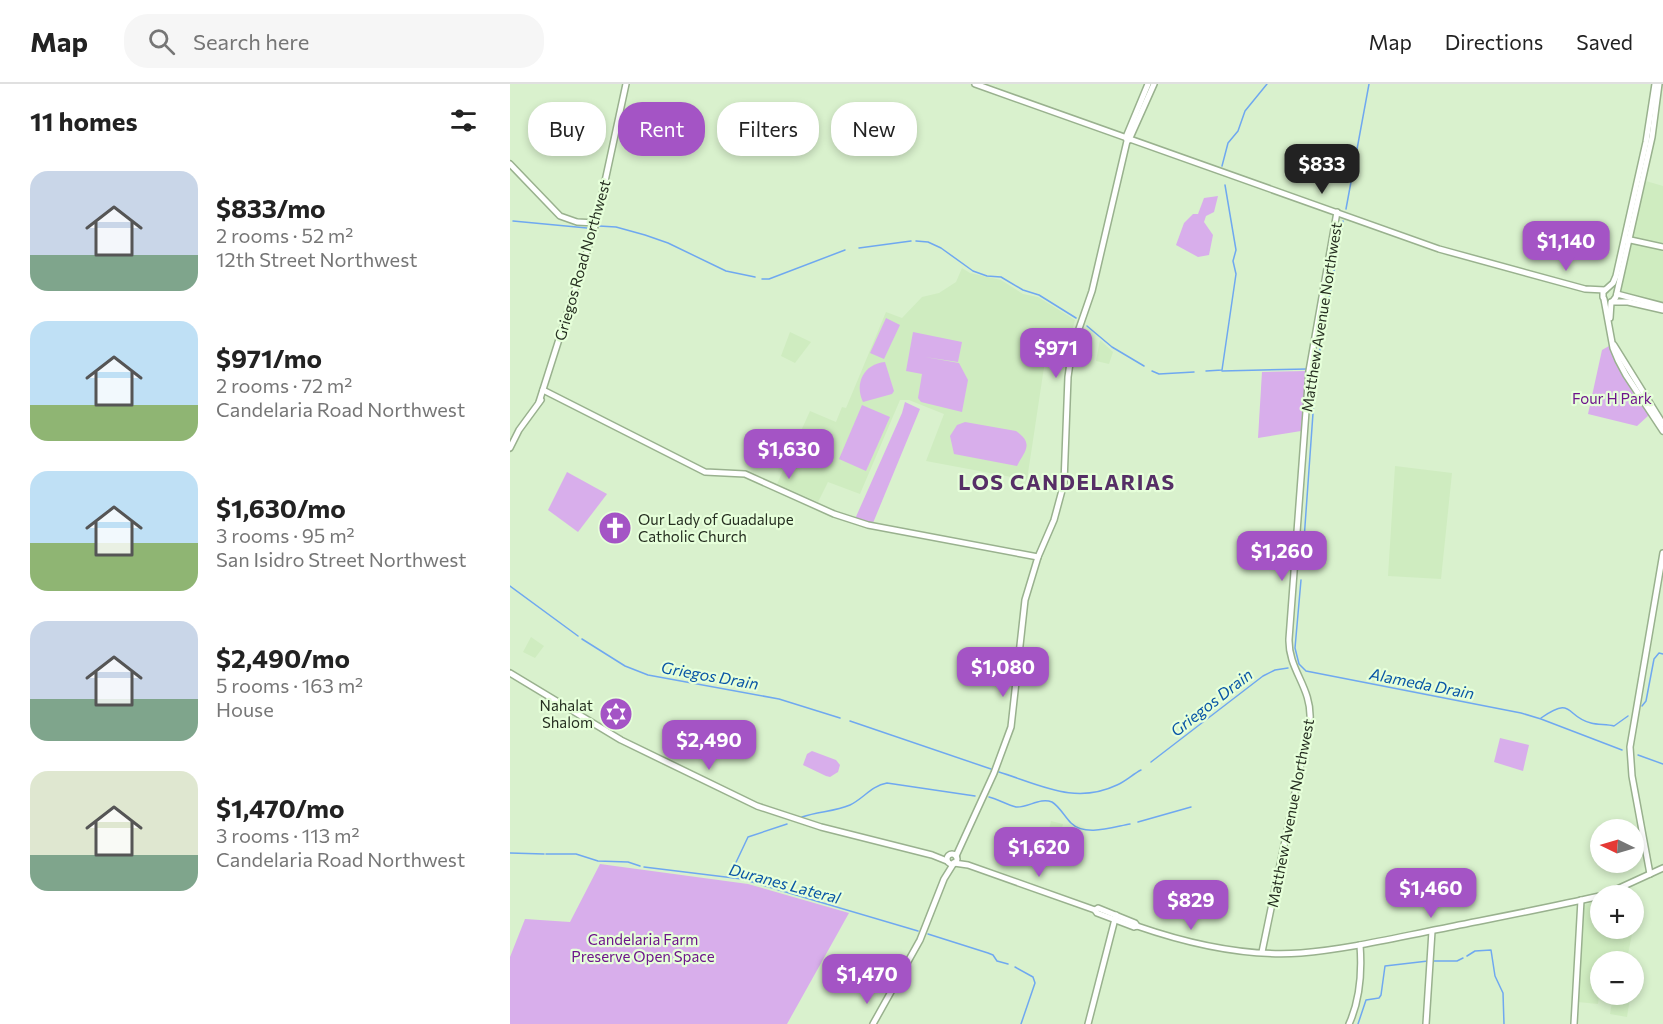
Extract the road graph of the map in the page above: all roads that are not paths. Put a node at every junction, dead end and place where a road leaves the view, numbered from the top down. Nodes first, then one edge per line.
1 (626, 84) edge
2 (975, 84) edge
3 (1148, 84) edge
4 (1154, 84) edge
5 (1658, 84) edge
6 (1128, 139) junction
7 (510, 164) edge
8 (1336, 212) junction
9 (596, 223) junction
10 (1627, 239) junction
11 (1663, 247) edge
12 (1588, 289) junction
13 (1607, 289) junction
14 (1616, 293) junction
15 (1604, 298) junction
16 (1612, 301) junction
17 (1663, 308) edge
18 (1609, 322) junction
19 (1614, 343) junction
20 (544, 391) junction
21 (1663, 424) edge
22 (1663, 430) edge
23 (510, 448) edge
24 (1663, 553) edge
25 (1038, 557) junction
26 (510, 673) edge
27 (952, 859) junction
28 (1663, 868) edge
29 (1650, 874) junction
30 (1629, 885) edge
31 (1590, 898) edge
32 (1581, 900) junction
33 (1115, 917) junction
34 (1432, 931) junction
35 (1358, 945) junction
36 (1262, 952) junction
37 (871, 1024) edge
38 (1088, 1024) edge
39 (1349, 1024) edge
40 (1426, 1024) edge
41 (1574, 1024) edge

1 - 9 main road, Griegos Road Northwest
2 - 6 main road
3 - 6 main road
4 - 6 main road
5 - 10 main road
6 - 8 main road
6 - 25 main road
7 - 9 main road
8 - 12 main road
8 - 36 main road, Matthew Avenue Northwest
9 - 20 main road, Griegos Road Northwest
10 - 11 main road
10 - 13 main road
10 - 14 main road
12 - 13 main road
12 - 15 main road
13 - 14 main road
13 - 15 main road
14 - 16 main road
14 - 17 main road
15 - 16 main road
15 - 18 main road
16 - 17 main road
16 - 18 main road
18 - 19 main road
19 - 21 main road
19 - 22 main road
20 - 23 main road, Griegos Road Northwest
20 - 25 main road
24 - 29 main road
25 - 27 main road
26 - 27 main road
27 - 33 main road
27 - 37 main road
28 - 29 main road
29 - 30 main road
31 - 32 main road
32 - 34 main road
32 - 41 main road
33 - 36 main road
33 - 38 main road
34 - 35 main road
34 - 40 main road
35 - 36 main road
35 - 39 main road

